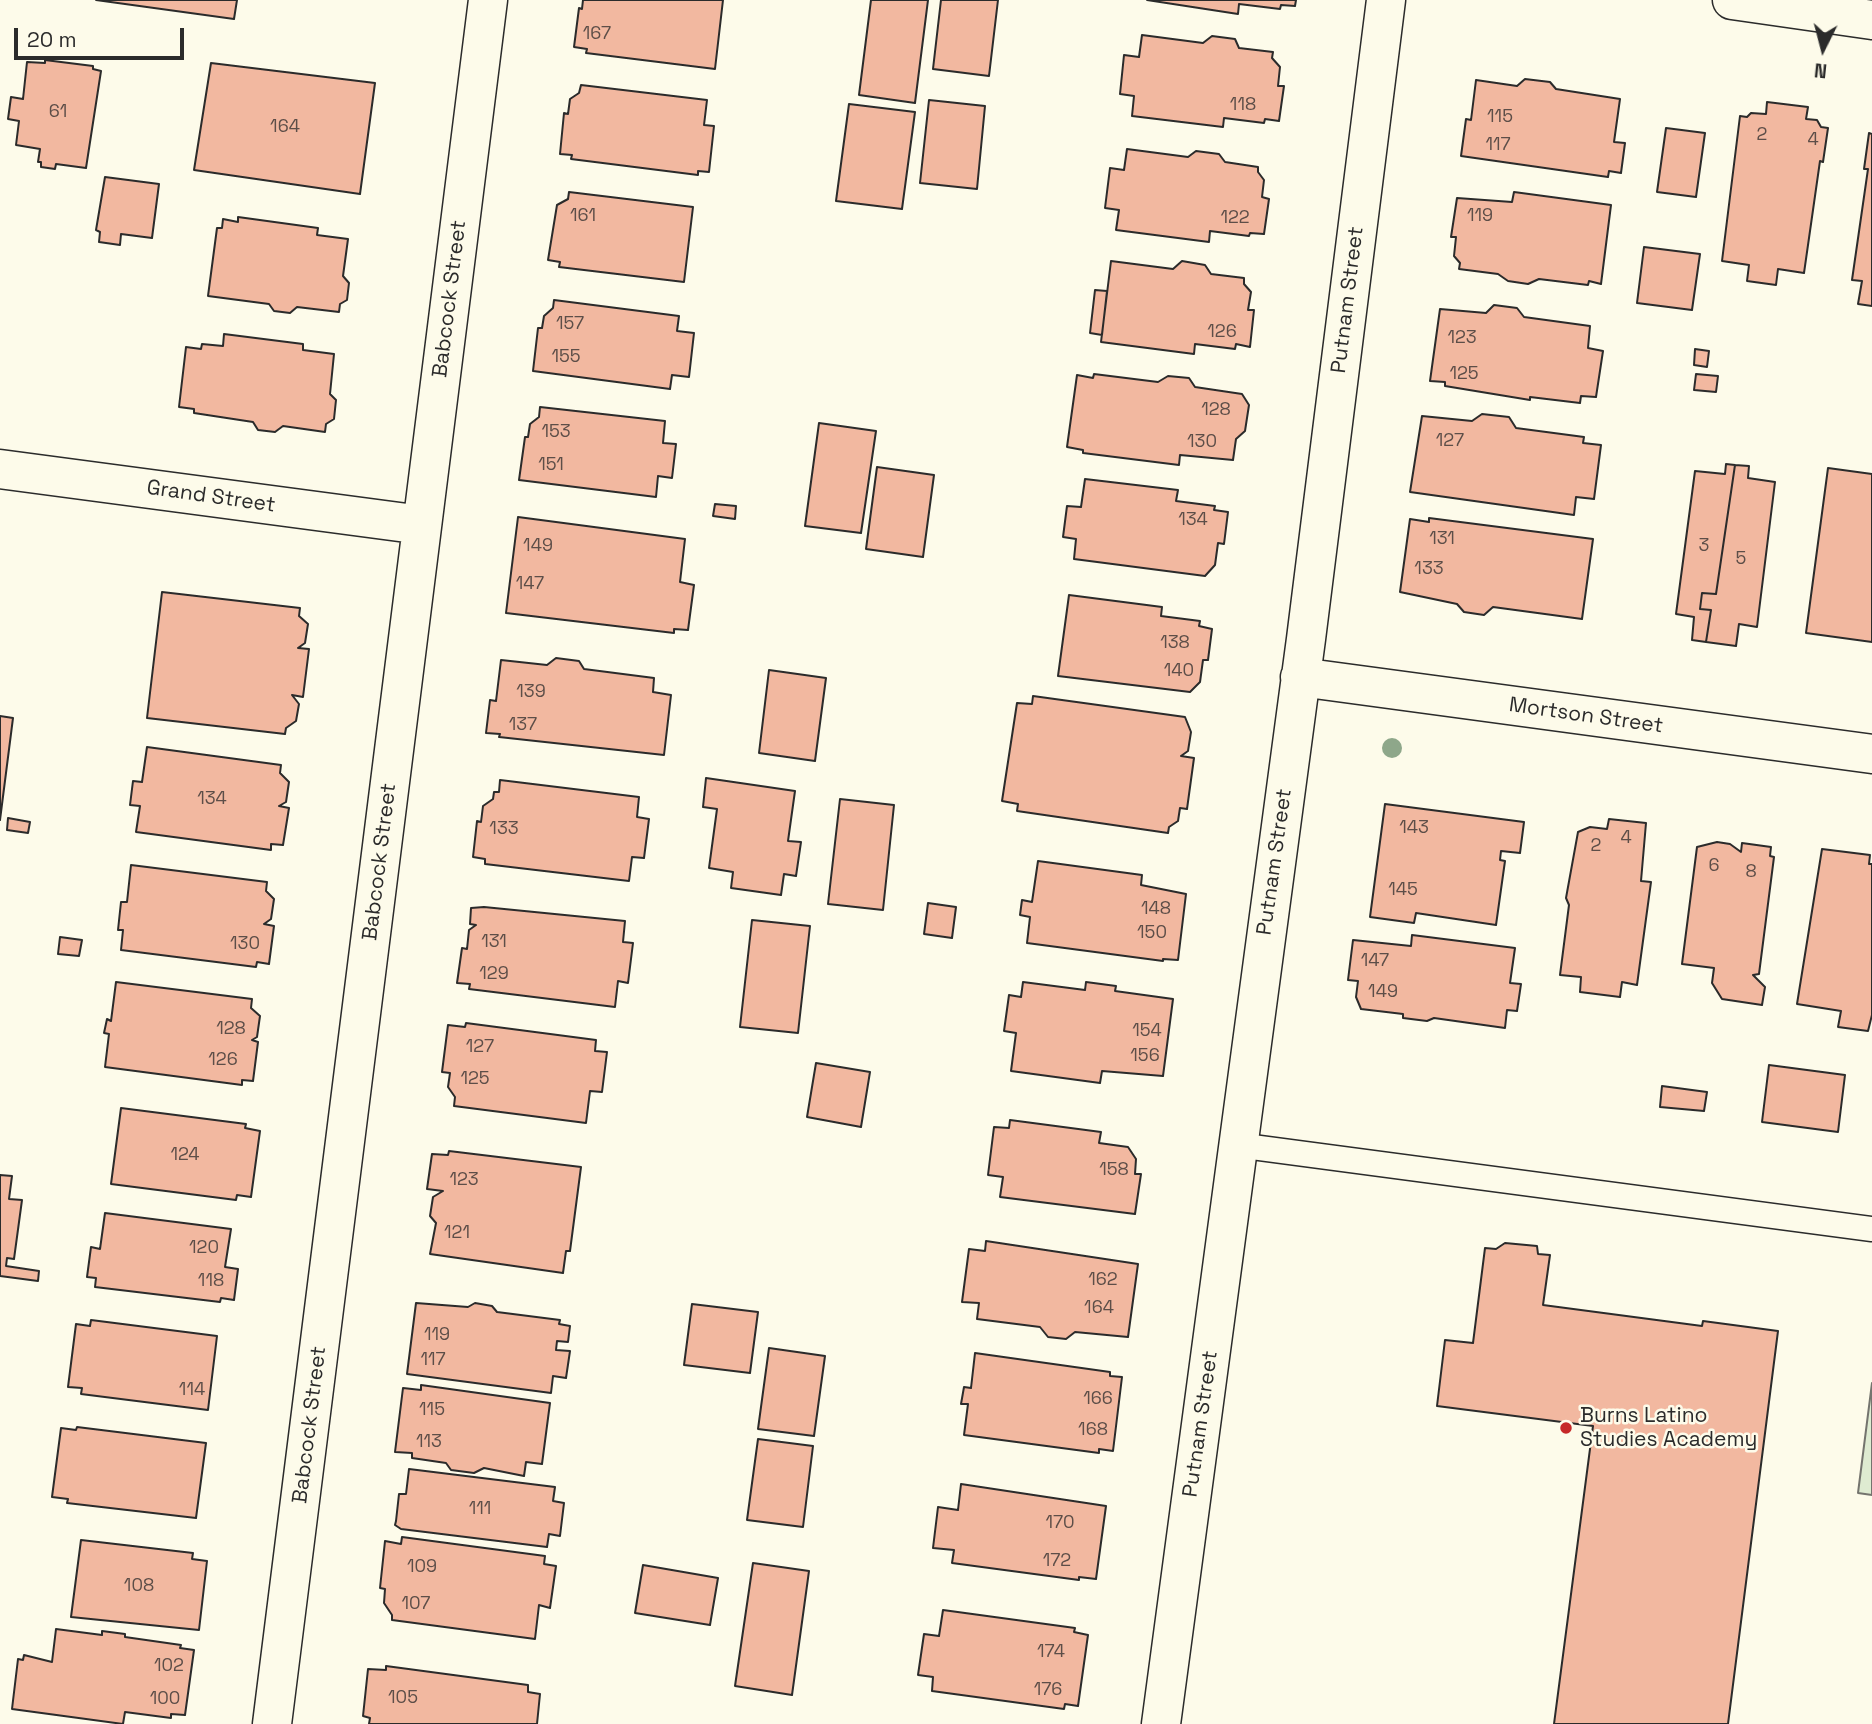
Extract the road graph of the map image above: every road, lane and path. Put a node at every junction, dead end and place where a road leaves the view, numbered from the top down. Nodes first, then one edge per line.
1 (488, 0) edge
2 (1386, 0) edge
3 (1732, 0) edge
4 (1872, 20) edge
5 (0, 469) edge
6 (422, 525) junction
7 (1300, 677) junction
8 (1872, 754) edge
9 (1237, 1145) junction
10 (1872, 1229) edge
11 (272, 1724) edge
12 (1161, 1724) edge

1 - 6 street, Babcock Street
2 - 7 street, Putnam Street
3 - 4 street
5 - 6 street, Grand Street
6 - 11 street, Babcock Street
7 - 8 street, Mortson Street
7 - 9 street, Putnam Street
9 - 10 lane
9 - 12 street, Putnam Street

